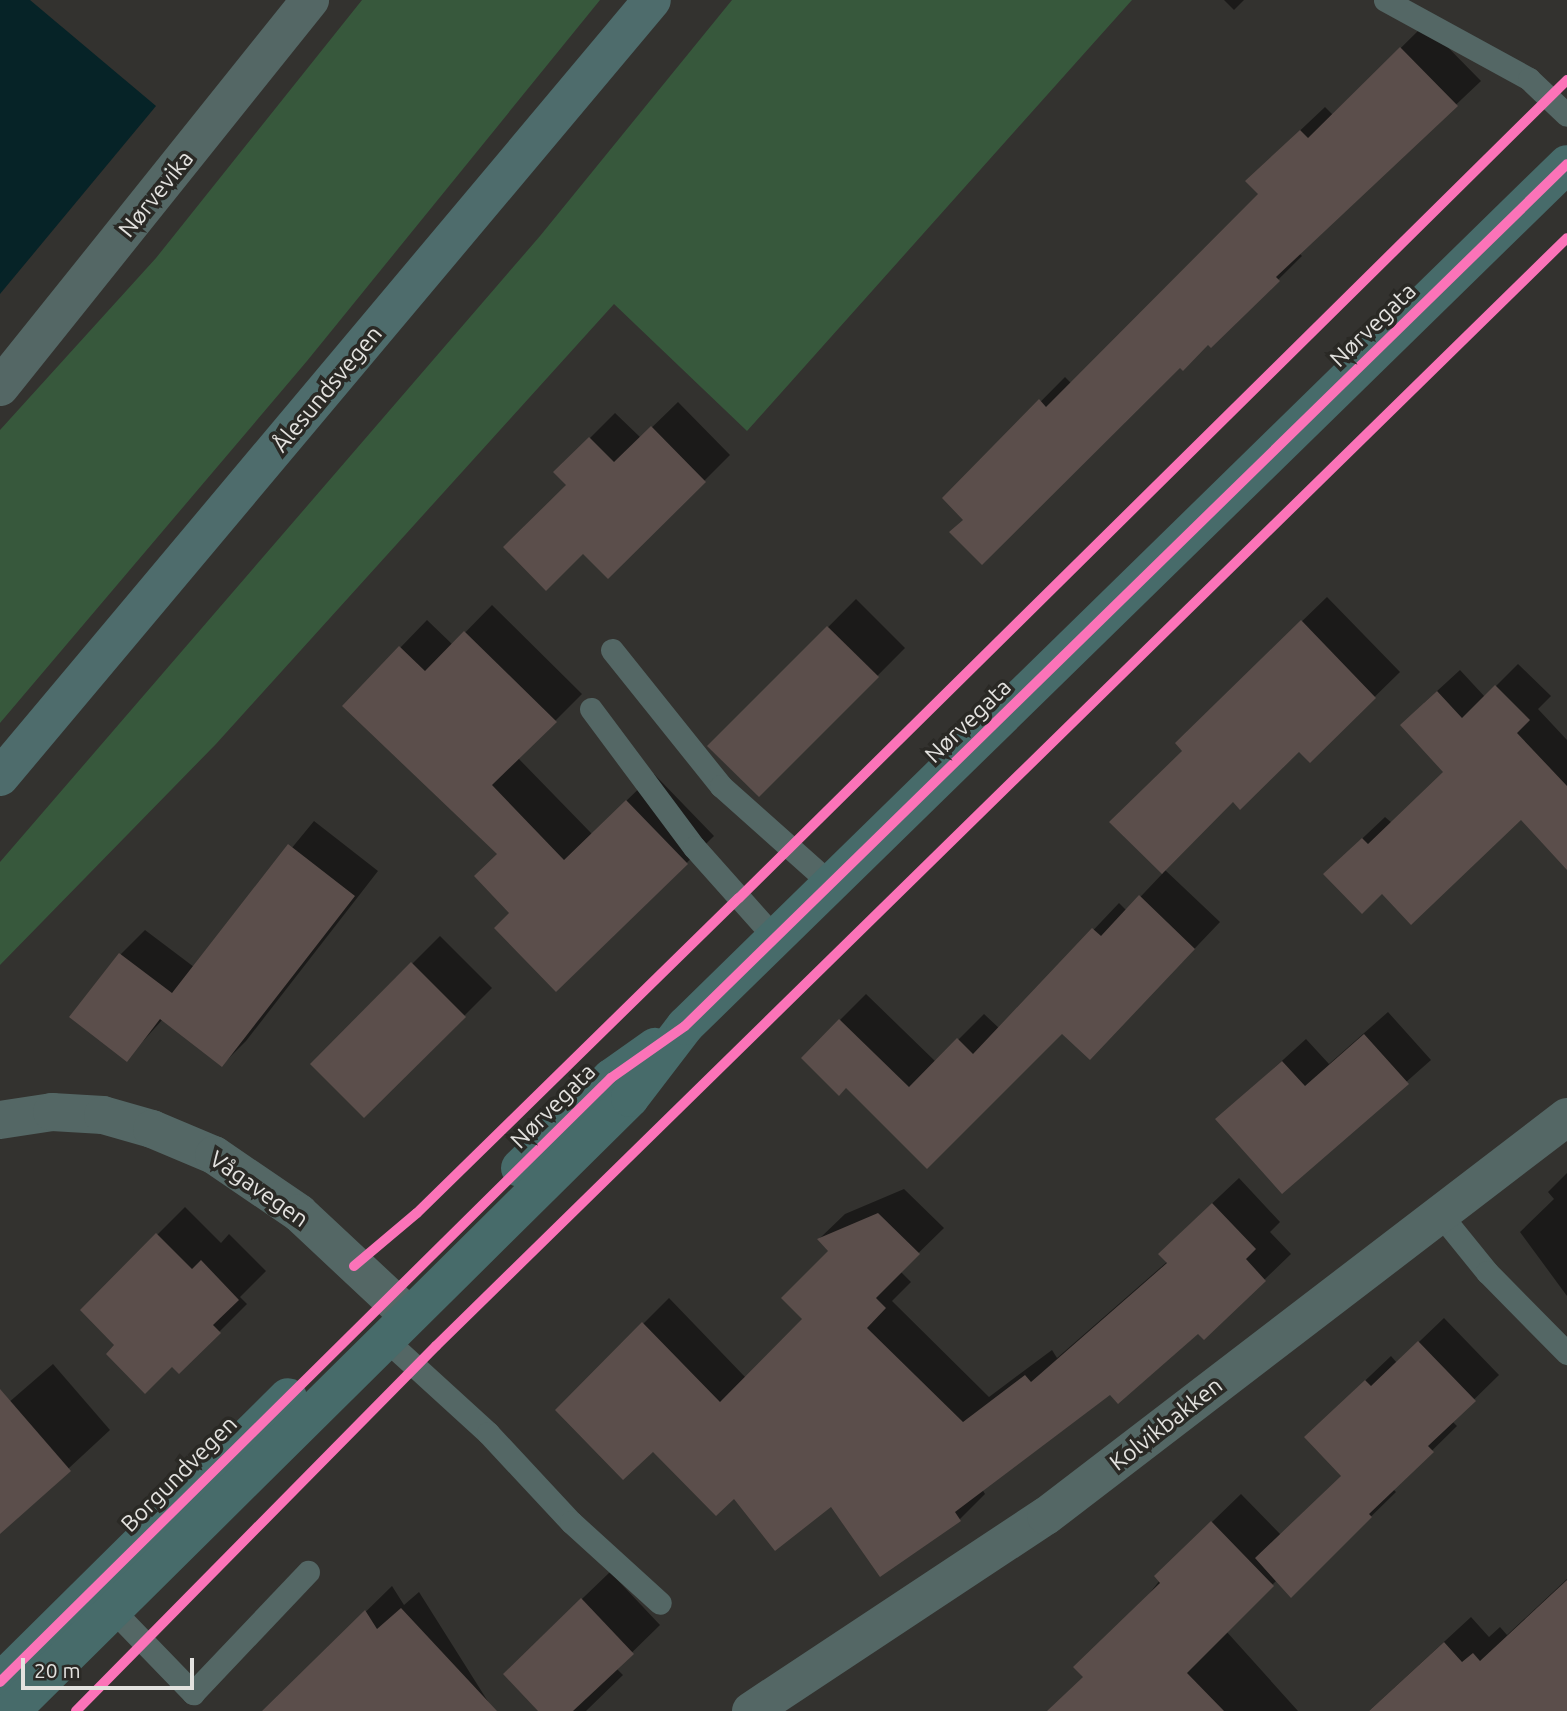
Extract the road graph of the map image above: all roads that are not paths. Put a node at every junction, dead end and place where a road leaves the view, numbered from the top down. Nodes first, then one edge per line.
1 (310, 0) edge
2 (652, 0) edge
3 (1385, 0) edge
4 (1567, 115) edge
5 (1567, 164) edge
6 (0, 387) edge
7 (612, 650) dead end
8 (591, 709) dead end
9 (0, 777) edge
10 (831, 884) junction
11 (776, 939) junction
12 (1567, 1117) edge
13 (0, 1119) edge
14 (1440, 1214) junction
15 (394, 1317) junction
16 (1567, 1353) edge
17 (308, 1572) dead end
18 (103, 1600) junction
19 (660, 1603) dead end
20 (0, 1682) edge
21 (11, 1711) edge
22 (751, 1711) edge

1 - 6 street, Nørvevika
2 - 9 highway, Ålesundsvegen
3 - 4 lane
5 - 10 main road, Nørvegata
7 - 10 lane
8 - 11 lane
10 - 11 main road, Nørvegata
11 - 15 main road, Nørvegata
12 - 14 street, Kolvikbakken
13 - 15 street, Vågavegen
14 - 16 lane
14 - 22 street, Kolvikbakken
15 - 18 main road
15 - 19 lane
17 - 18 lane
18 - 20 main road
18 - 21 main road

